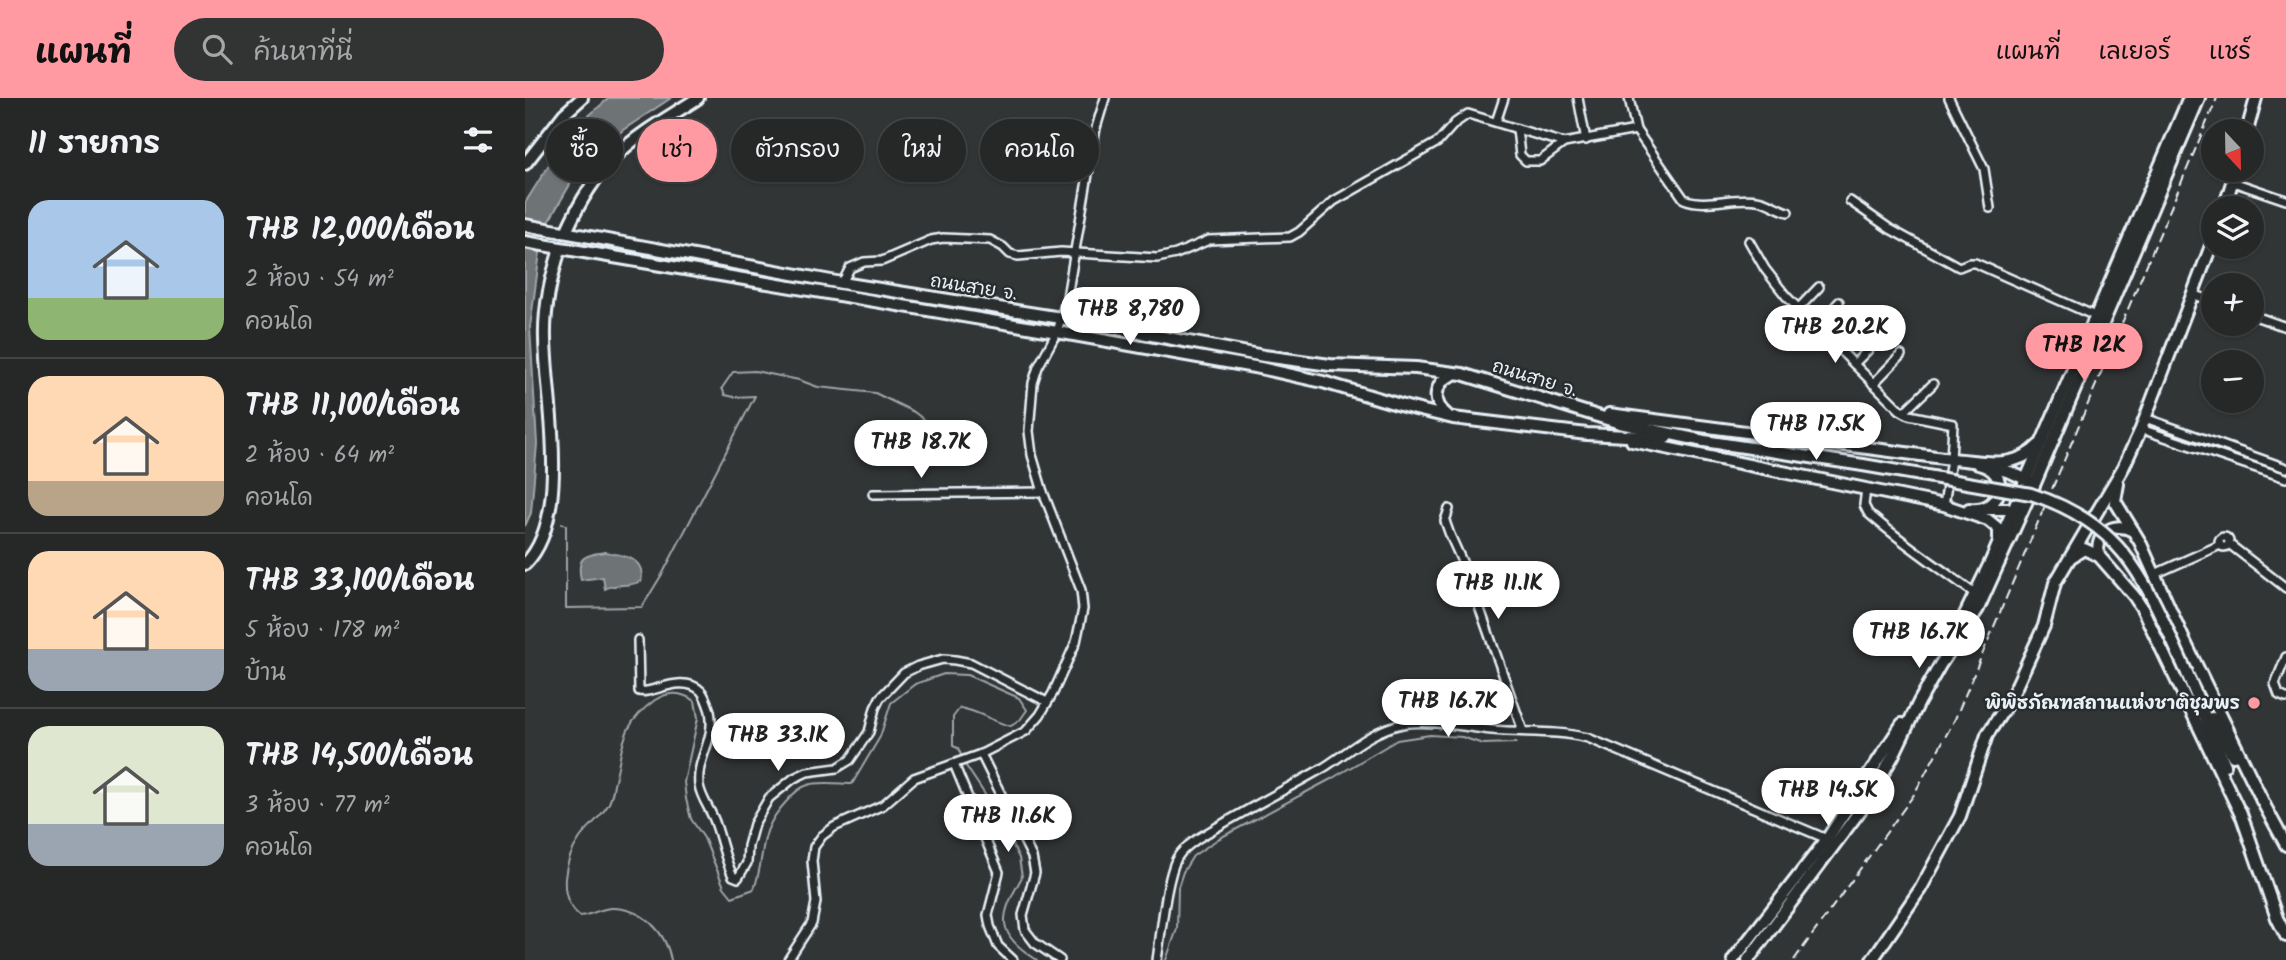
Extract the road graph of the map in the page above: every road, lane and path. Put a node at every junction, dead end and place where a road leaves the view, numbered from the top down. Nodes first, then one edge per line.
1 (582, 98) edge
2 (698, 98) edge
3 (1105, 98) edge
4 (1504, 98) edge
5 (1578, 98) edge
6 (1629, 98) edge
7 (1949, 98) edge
8 (2189, 98) edge
9 (2199, 98) edge
10 (2256, 98) edge
11 (2250, 119) edge
12 (1496, 122) junction
13 (1517, 129) junction
14 (1636, 130) junction
15 (1586, 140) junction
16 (1565, 143) junction
17 (525, 164) edge
18 (2233, 182) joint
19 (2228, 196) edge
20 (2286, 200) edge
21 (1850, 201) dead end
22 (1990, 208) dead end
23 (1788, 212) dead end
24 (2143, 217) junction
25 (525, 225) edge
26 (562, 232) junction
27 (1749, 241) dead end
28 (525, 242) edge
29 (556, 248) junction
30 (1074, 253) junction
31 (2206, 259) edge
32 (842, 283) junction
33 (1819, 287) dead end
34 (2192, 295) junction
35 (2201, 298) edge
36 (1839, 302) dead end
37 (1799, 309) junction
38 (2095, 316) junction
39 (1061, 318) junction
40 (1860, 319) dead end
41 (2264, 319) edge
42 (1817, 327) junction
43 (2286, 327) edge
44 (1057, 332) junction
45 (1883, 335) dead end
46 (1836, 345) junction
47 (1901, 355) dead end
48 (1854, 364) junction
49 (1462, 374) junction
50 (1873, 384) junction
51 (1933, 384) dead end
52 (1588, 412) junction
53 (1904, 412) junction
54 (1453, 418) junction
55 (2143, 424) junction
56 (1587, 434) junction
57 (1704, 441) junction
58 (2042, 442) junction
59 (1951, 459) junction
60 (1985, 465) junction
61 (2285, 467) edge
62 (2123, 468) junction
63 (2283, 477) edge
64 (2030, 481) junction
65 (1866, 489) junction
66 (1043, 492) junction
67 (873, 494) dead end
68 (2101, 504) junction
69 (1944, 505) junction
70 (2018, 508) junction
71 (1449, 509) dead end
72 (1983, 509) junction
73 (2085, 530) junction
74 (2130, 530) junction
75 (1999, 542) junction
76 (2098, 553) junction
77 (2067, 560) junction
78 (525, 564) edge
79 (2155, 574) junction
80 (2286, 589) edge
81 (1975, 594) junction
82 (638, 640) dead end
83 (1947, 654) junction
84 (2286, 657) edge
85 (2187, 673) junction
86 (2286, 698) edge
87 (1047, 702) junction
88 (1523, 731) junction
89 (981, 754) junction
90 (954, 764) junction
91 (2264, 804) junction
92 (2241, 815) junction
93 (1832, 841) junction
94 (2286, 845) edge
95 (2277, 918) junction
96 (2286, 928) edge
97 (2286, 936) edge
98 (787, 960) edge
99 (1013, 960) edge
100 (1060, 960) edge
101 (1157, 960) edge
102 (1733, 960) edge
103 (1748, 960) edge
104 (1872, 960) edge

1 - 17 main road
2 - 26 main road
3 - 30 street
4 - 12 street
5 - 15 street
6 - 14 street
7 - 22 street
8 - 24 main road
9 - 24 main road
10 - 11 main road
12 - 13 street
12 - 30 street
13 - 16 street
13 - 16 street
14 - 15 street
14 - 23 street
15 - 16 street
18 - 19 main road
18 - 20 street
21 - 38 street
24 - 38 main road
24 - 64 main road
25 - 26 main road, ถนนสาย จ.
26 - 32 main road, ถนนสาย จ.
27 - 37 street
28 - 29 main road, ถนนสาย จ.
29 - 44 main road, ถนนสาย จ.
29 - 78 main road
30 - 32 street
30 - 39 street
31 - 34 main road
32 - 39 main road, ถนนสาย จ.
33 - 37 street
34 - 35 street
34 - 55 main road
36 - 42 street
37 - 42 street
38 - 58 main road
39 - 44 street
39 - 49 main road, ถนนสาย จ.
40 - 46 street
41 - 43 street
42 - 46 street
44 - 54 main road, ถนนสาย จ.
44 - 66 street
45 - 48 street
46 - 48 street
47 - 50 street
48 - 50 street
49 - 52 main road, ถนนสาย จ.
49 - 54 main road
50 - 53 street
51 - 53 street
52 - 57 main road, ถนนสาย จ.
52 - 59 main road
53 - 59 street
54 - 56 main road, ถนนสาย จ.
55 - 61 street
55 - 62 main road
55 - 63 street
56 - 57 main road, ถนนสาย จ.
56 - 65 main road
57 - 85 main road, ถนนสาย จ., bridge
58 - 59 main road
58 - 64 main road
59 - 60 main road
59 - 69 street
60 - 64 main road
60 - 72 main road
61 - 63 street
62 - 68 main road
62 - 74 main road
64 - 70 main road
65 - 69 main road
65 - 81 street
66 - 67 street
66 - 87 street
68 - 73 main road
68 - 74 main road
69 - 72 main road
69 - 75 main road
70 - 72 main road
70 - 75 main road
70 - 83 main road
71 - 88 street
73 - 76 main road
73 - 77 main road
74 - 76 main road
74 - 79 main road
75 - 81 main road
76 - 77 main road
76 - 92 main road
77 - 104 main road
79 - 80 street
79 - 91 main road
81 - 83 main road
82 - 87 street
83 - 93 main road
84 - 86 street
85 - 91 main road
85 - 92 main road
87 - 89 street
88 - 93 street
88 - 101 street
89 - 90 street
89 - 100 street
90 - 98 street
90 - 99 street
91 - 94 main road
92 - 95 main road
93 - 102 main road
93 - 103 main road
95 - 96 main road
95 - 97 main road

